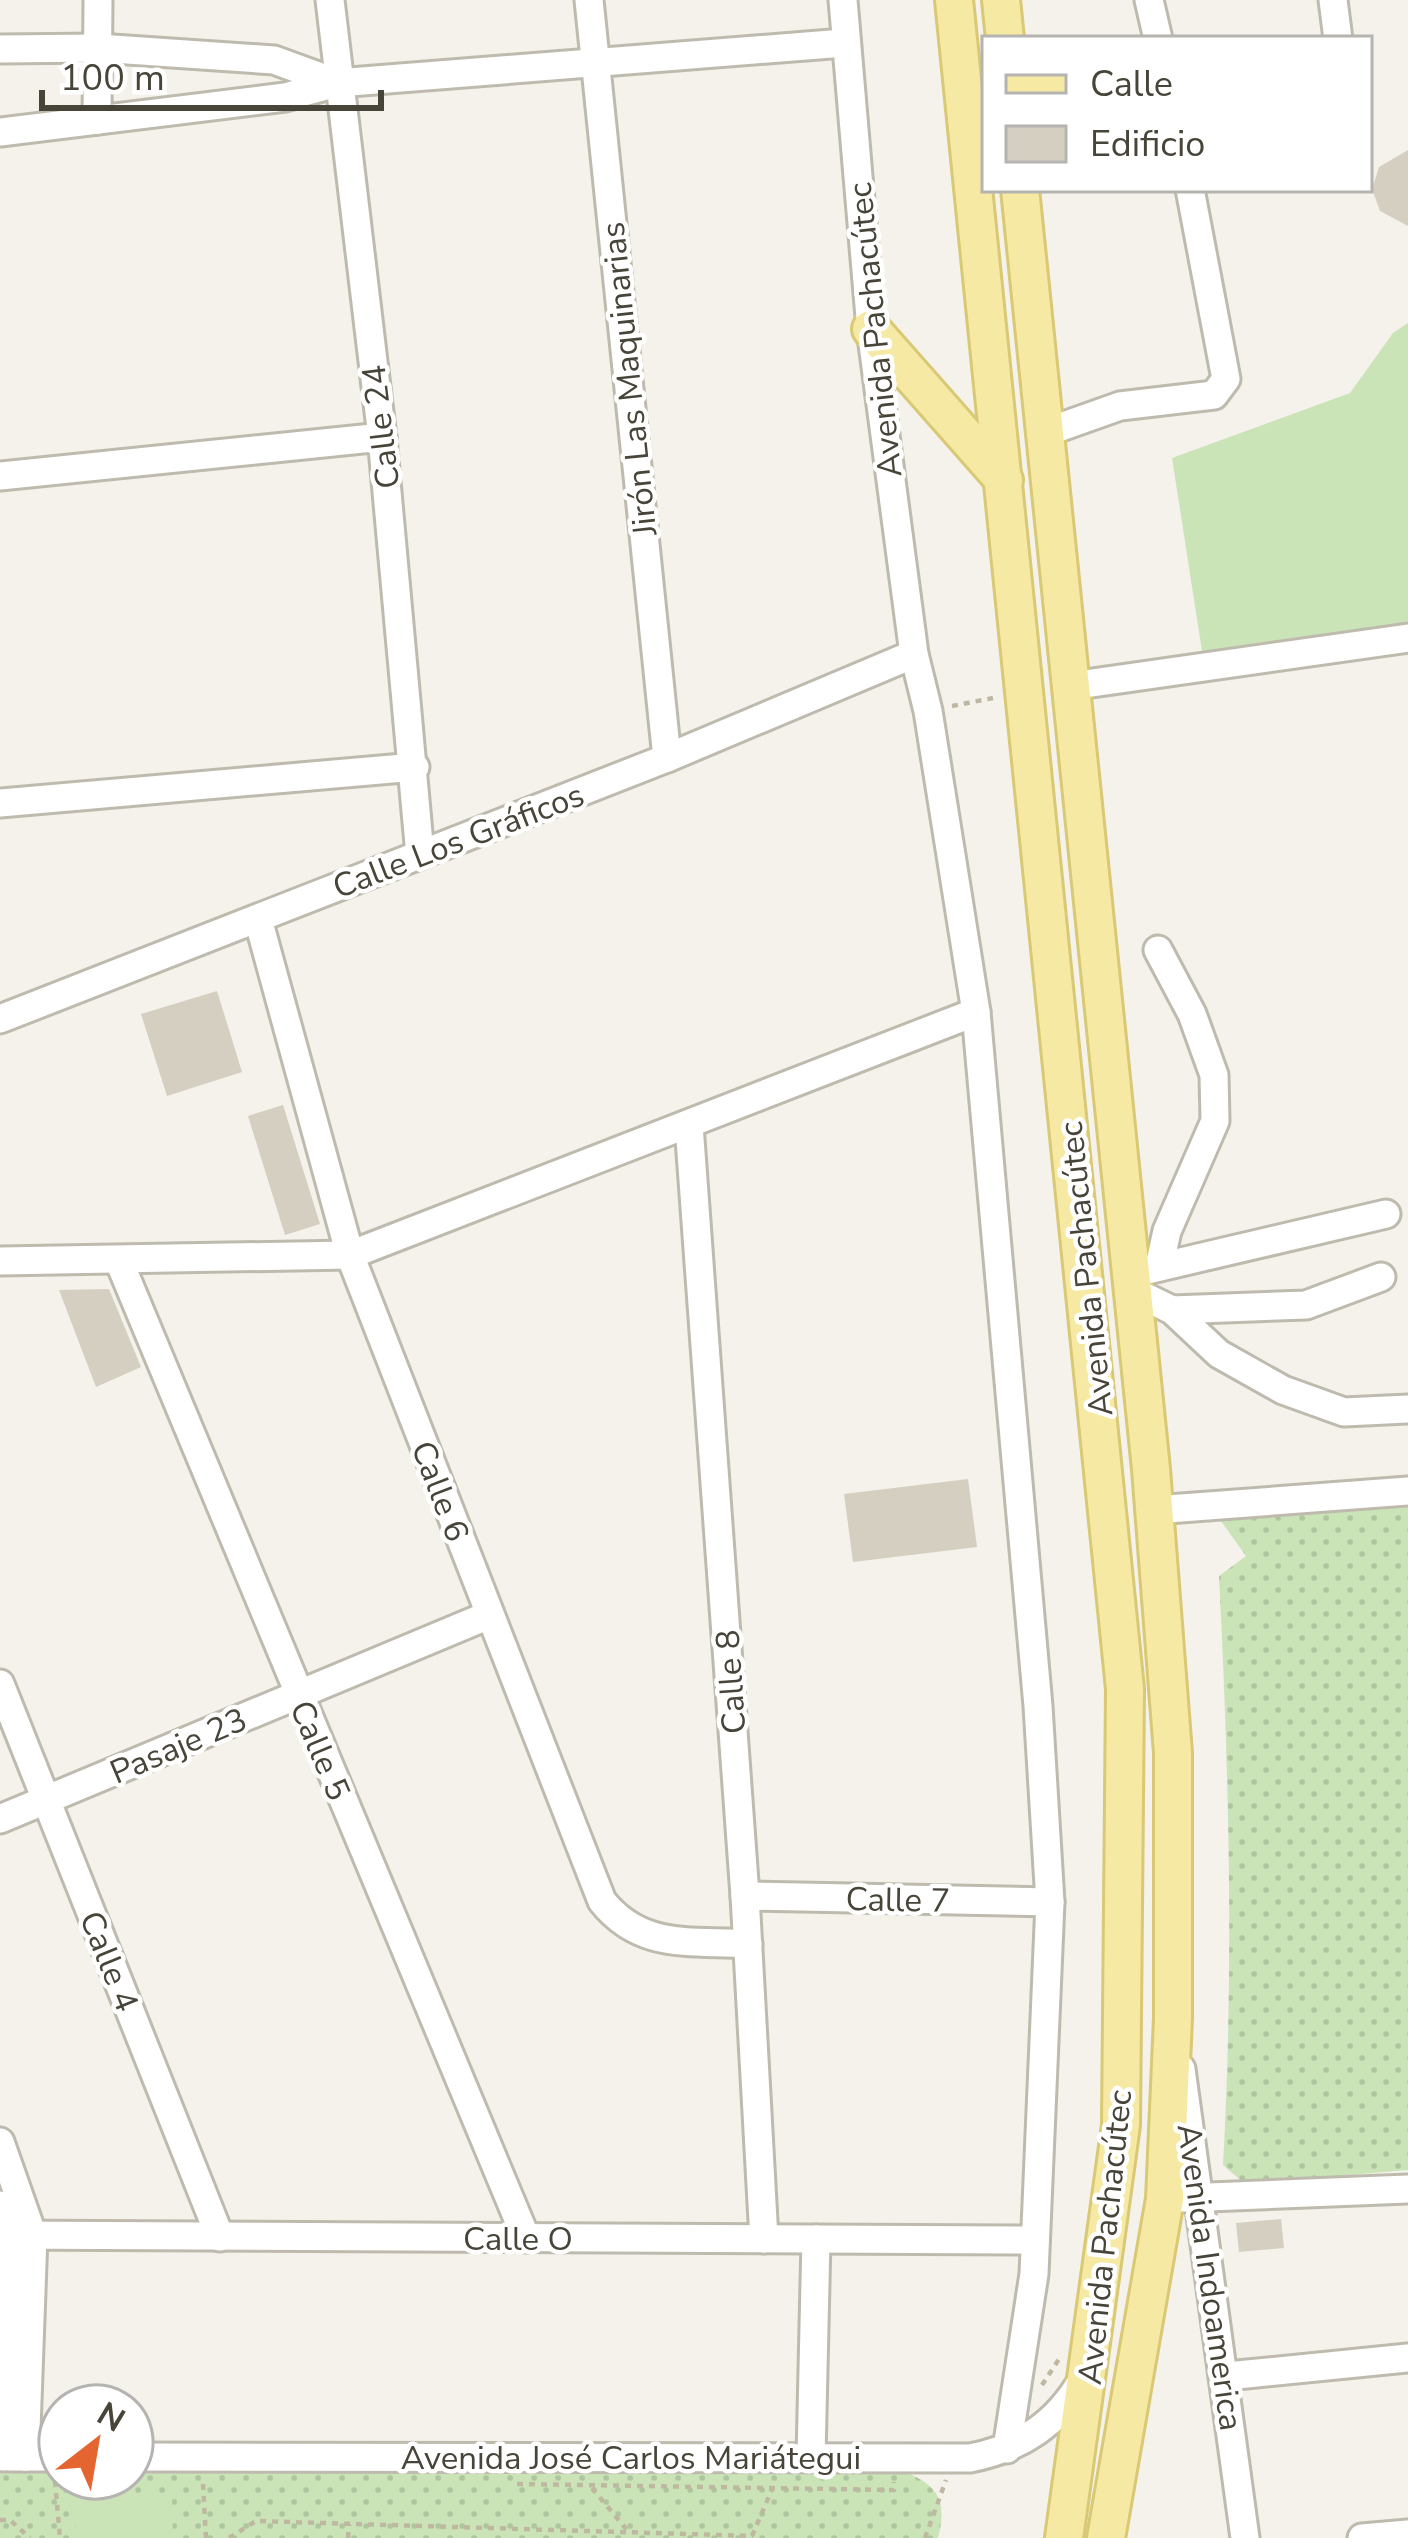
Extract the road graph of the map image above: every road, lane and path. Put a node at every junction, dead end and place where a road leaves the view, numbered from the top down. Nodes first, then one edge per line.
1 (98, 0) edge
2 (330, 0) edge
3 (589, 0) edge
4 (843, 0) edge
5 (953, 0) edge
6 (1001, 0) edge
7 (1149, 0) edge
8 (1333, 0) edge
9 (1005, 36) edge
10 (1157, 36) edge
11 (1338, 36) edge
12 (844, 44) junction
13 (98, 48) junction
14 (0, 49) edge
15 (595, 63) junction
16 (337, 83) junction
17 (97, 120) junction
18 (0, 132) edge
19 (1020, 192) edge
20 (1191, 192) edge
21 (871, 329) junction
22 (1044, 433) junction
23 (382, 437) junction
24 (0, 476) edge
25 (1004, 480) junction
26 (1408, 638) edge
27 (914, 654) junction
28 (1071, 686) junction
29 (1007, 696) dead end
30 (928, 711) junction
31 (667, 758) junction
32 (415, 766) junction
33 (0, 803) edge
34 (420, 855) junction
35 (258, 919) junction
36 (1158, 950) dead end
37 (976, 1012) junction
38 (0, 1019) edge
39 (689, 1125) junction
40 (1386, 1214) dead end
41 (350, 1255) junction
42 (0, 1261) edge
43 (119, 1261) junction
44 (1141, 1277) junction
45 (1381, 1277) dead end
46 (1172, 1310) junction
47 (1408, 1409) edge
48 (1408, 1491) edge
49 (1154, 1510) junction
50 (489, 1616) junction
51 (0, 1684) edge
52 (297, 1695) junction
53 (46, 1800) junction
54 (0, 1820) edge
55 (746, 1896) junction
56 (1050, 1902) junction
57 (748, 1944) junction
58 (1124, 1952) junction
59 (1173, 1956) junction
60 (1173, 2018) junction
61 (0, 2142) edge
62 (1408, 2189) edge
63 (1202, 2197) junction
64 (1165, 2199) junction
65 (0, 2205) edge
66 (15, 2236) edge
67 (220, 2237) junction
68 (526, 2238) junction
69 (764, 2239) junction
70 (816, 2240) junction
71 (1035, 2240) junction
72 (1408, 2358) edge
73 (1091, 2365) junction
74 (1227, 2376) junction
75 (1007, 2449) junction
76 (28, 2457) edge
77 (156, 2457) edge
78 (193, 2457) junction
79 (579, 2457) junction
80 (772, 2457) junction
81 (811, 2457) junction
82 (953, 2457) junction
83 (0, 2520) edge
84 (350, 2524) junction
85 (628, 2532) junction
86 (1408, 2534) edge
87 (603, 2535) edge
88 (752, 2537) edge
89 (30, 2538) edge
90 (60, 2538) edge
91 (206, 2538) edge
92 (229, 2538) edge
93 (348, 2538) edge
94 (926, 2538) edge
95 (1064, 2538) edge
96 (1106, 2538) edge
97 (1245, 2538) edge
98 (1362, 2538) edge

1 - 13 street
2 - 16 street, Calle 24
3 - 15 street, Jirón Las Maquinarias
4 - 12 street, Avenida Pachacútec
5 - 25 main road, Avenida Pachacútec
6 - 9 main road
7 - 10 street
8 - 11 street
12 - 15 street
12 - 21 street, Avenida Pachacútec
13 - 14 street
13 - 16 street
13 - 17 street
15 - 16 street
15 - 31 street, Jirón Las Maquinarias
16 - 17 street
16 - 23 street, Calle 24
17 - 18 street
19 - 22 main road, Avenida Pachacútec
20 - 22 street
21 - 25 main road
21 - 27 street, Avenida Pachacútec
22 - 28 main road, Avenida Pachacútec
23 - 24 street
23 - 32 street, Calle 24
25 - 58 main road, Avenida Pachacútec
26 - 28 street
27 - 30 street, Avenida Pachacútec
27 - 31 street, Calle Los Gráficos
28 - 44 main road, Avenida Pachacútec
29 - 30 path
30 - 37 street, Avenida Pachacútec
31 - 34 street, Calle Los Gráficos
32 - 33 street
32 - 34 street, Calle 24
34 - 35 street, Calle Los Gráficos
35 - 38 street, Calle Los Gráficos
35 - 41 street, Calle 6
36 - 44 street
37 - 39 street
37 - 56 street, Avenida Pachacútec
39 - 41 street
39 - 55 street, Calle 8
40 - 44 street
41 - 43 street
41 - 50 street, Calle 6
42 - 43 street
43 - 52 street, Calle 5
44 - 46 street
44 - 49 main road, Avenida Pachacútec
45 - 46 street
46 - 47 street
48 - 49 street
49 - 59 main road, Avenida Pachacútec
50 - 52 street, Pasaje 23
50 - 57 street, Calle 6
51 - 53 street, Calle 4
52 - 53 street, Pasaje 23
52 - 68 street, Calle 5
53 - 54 street, Pasaje 23
53 - 67 street, Calle 4
55 - 56 street, Calle 7
55 - 57 street, Calle 8
56 - 71 street, Avenida Pachacútec
57 - 69 street, Calle 8
58 - 59 main road
58 - 73 main road, Avenida Pachacútec
59 - 60 main road, Avenida Pachacútec
60 - 63 street, Avenida Indoamerica
60 - 64 main road, Avenida Pachacútec
61 - 66 street
62 - 63 street
63 - 64 street
63 - 74 street, Avenida Indoamerica
64 - 96 main road, Avenida Pachacútec
65 - 66 street
66 - 67 street, Calle O
66 - 76 street
67 - 68 street, Calle O
68 - 69 street, Calle O
69 - 70 street, Calle O
70 - 71 street, Calle O
70 - 81 street
71 - 75 street, Avenida Pachacútec
72 - 74 street
73 - 75 street, Avenida José Carlos Mariátegui
73 - 95 main road, Avenida Pachacútec
74 - 97 street, Avenida Indoamerica
75 - 82 street, Avenida José Carlos Mariátegui
76 - 90 path
77 - 78 street, Avenida José Carlos Mariátegui
78 - 79 street, Avenida José Carlos Mariátegui
78 - 91 path
79 - 80 street, Avenida José Carlos Mariátegui
79 - 85 path
80 - 81 street, Avenida José Carlos Mariátegui
80 - 88 path
81 - 82 street, Avenida José Carlos Mariátegui
82 - 94 path
83 - 89 path
84 - 87 path
84 - 92 path
84 - 93 path
85 - 87 path
85 - 88 path
86 - 98 street

